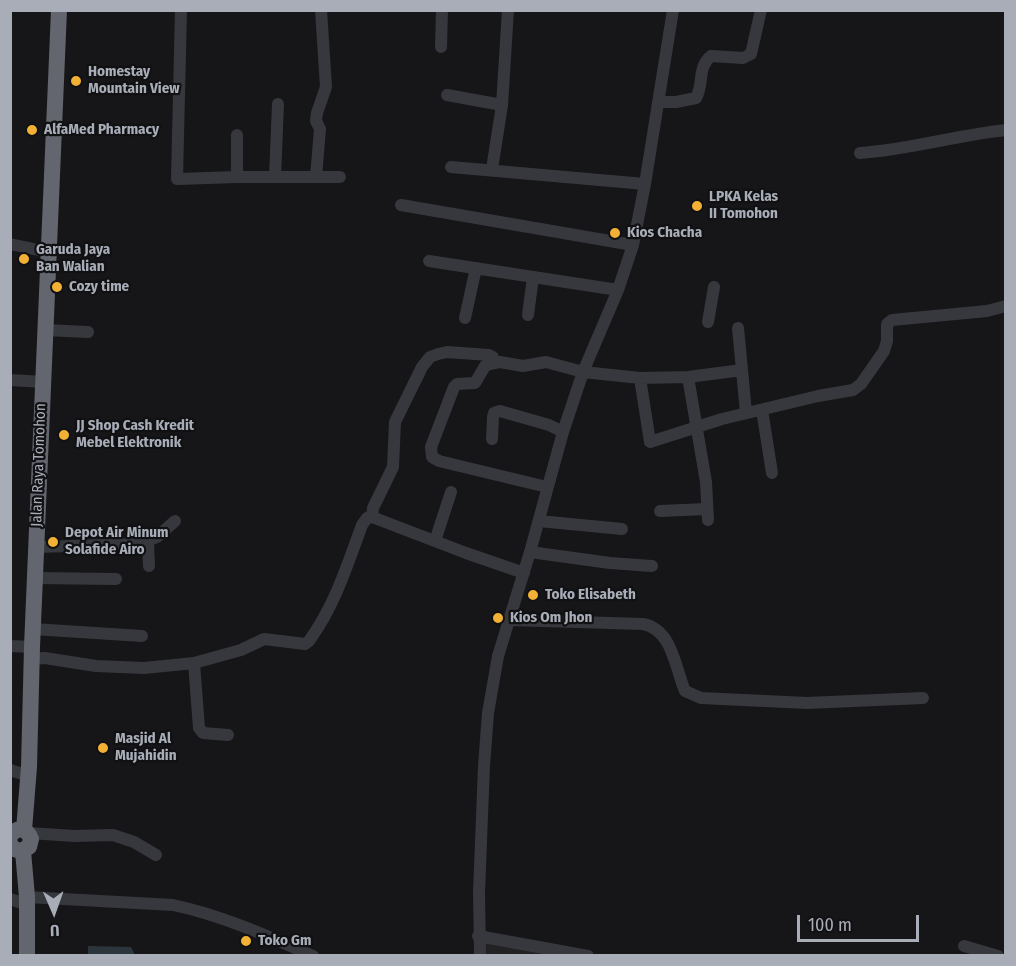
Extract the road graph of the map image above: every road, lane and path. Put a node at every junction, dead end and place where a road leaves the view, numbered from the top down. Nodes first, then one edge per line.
1 (59, 10) edge
2 (181, 10) edge
3 (321, 10) edge
4 (441, 10) edge
5 (508, 10) edge
6 (674, 10) edge
7 (761, 10) edge
8 (441, 47) dead end
9 (447, 95) dead end
10 (658, 102) junction
11 (278, 104) dead end
12 (502, 105) junction
13 (1005, 130) edge
14 (237, 135) dead end
15 (860, 153) dead end
16 (451, 167) dead end
17 (492, 170) junction
18 (237, 177) junction
19 (275, 177) junction
20 (316, 177) junction
21 (340, 177) dead end
22 (645, 184) junction
23 (401, 205) dead end
24 (10, 244) edge
25 (633, 245) junction
26 (48, 252) junction
27 (429, 261) dead end
28 (476, 268) junction
29 (532, 277) junction
30 (714, 287) dead end
31 (618, 290) junction
32 (1005, 306) edge
33 (528, 315) dead end
34 (465, 318) dead end
35 (708, 322) dead end
36 (738, 328) dead end
37 (45, 330) junction
38 (88, 332) dead end
39 (495, 363) junction
40 (742, 370) junction
41 (583, 372) junction
42 (688, 377) junction
43 (640, 378) junction
44 (10, 380) edge
45 (43, 382) junction
46 (762, 410) junction
47 (746, 413) junction
48 (695, 428) junction
49 (563, 432) junction
50 (492, 439) dead end
51 (772, 473) dead end
52 (547, 487) junction
53 (451, 492) dead end
54 (660, 511) dead end
55 (372, 517) junction
56 (539, 521) junction
57 (175, 522) dead end
58 (622, 529) dead end
59 (435, 541) junction
60 (148, 542) junction
61 (36, 548) junction
62 (530, 552) junction
63 (149, 566) dead end
64 (652, 566) dead end
65 (524, 573) junction
66 (35, 578) junction
67 (116, 579) dead end
68 (509, 620) junction
69 (33, 629) junction
70 (142, 636) dead end
71 (10, 646) edge
72 (31, 653) junction
73 (194, 663) junction
74 (923, 698) dead end
75 (228, 735) dead end
76 (10, 770) edge
77 (29, 776) junction
78 (21, 833) edge
79 (17, 848) edge
80 (156, 855) dead end
81 (22, 901) edge
82 (478, 936) junction
83 (964, 946) dead end
84 (27, 956) edge
85 (313, 956) edge
86 (480, 956) edge
87 (588, 956) edge
88 (998, 956) edge

1 - 26 highway, Jalan Raya Tomohon
2 - 18 street
3 - 20 street
4 - 8 street
5 - 12 street
6 - 10 street
7 - 10 street
9 - 12 street
10 - 22 street
11 - 19 street
12 - 17 street
13 - 15 street
14 - 18 street
16 - 17 street
17 - 22 street
18 - 19 street
19 - 20 street
20 - 21 street
22 - 25 street
23 - 25 street
24 - 26 street
25 - 31 street
26 - 37 highway, Jalan Raya Tomohon
27 - 28 street
28 - 29 street
28 - 34 street
29 - 31 street
29 - 33 street
30 - 35 street
31 - 41 street
32 - 46 street
36 - 40 street
37 - 38 street
37 - 45 highway, Jalan Raya Tomohon
39 - 41 street
39 - 52 street
39 - 55 street
40 - 42 street
40 - 47 street
41 - 43 street
41 - 49 street
42 - 43 street
42 - 48 street
43 - 48 street
44 - 45 street
45 - 61 highway, Jalan Raya Tomohon
46 - 47 street
46 - 51 street
47 - 48 street
48 - 54 street
49 - 50 street
49 - 52 street
52 - 56 street
53 - 59 street
55 - 59 street
55 - 73 street
56 - 58 street
56 - 62 street
57 - 60 street
59 - 65 street
60 - 61 street
60 - 63 street
61 - 66 highway, Jalan Raya Tomohon
62 - 64 street
62 - 65 street
65 - 68 street
66 - 67 street
66 - 69 highway, Jalan Raya Tomohon
68 - 74 street
68 - 82 street
69 - 70 street
69 - 72 highway, Jalan Raya Tomohon
71 - 72 street
72 - 73 street
72 - 77 highway, Jalan Raya Tomohon
73 - 75 street
76 - 77 street
77 - 78 highway, Jalan Raya Tomohon
78 - 79 highway, Jalan Raya Tomohon
78 - 80 street
79 - 81 highway, Jalan Raya Tomohon
81 - 84 highway, Jalan Raya Tomohon
81 - 85 street
82 - 86 street
82 - 87 street
83 - 88 street

